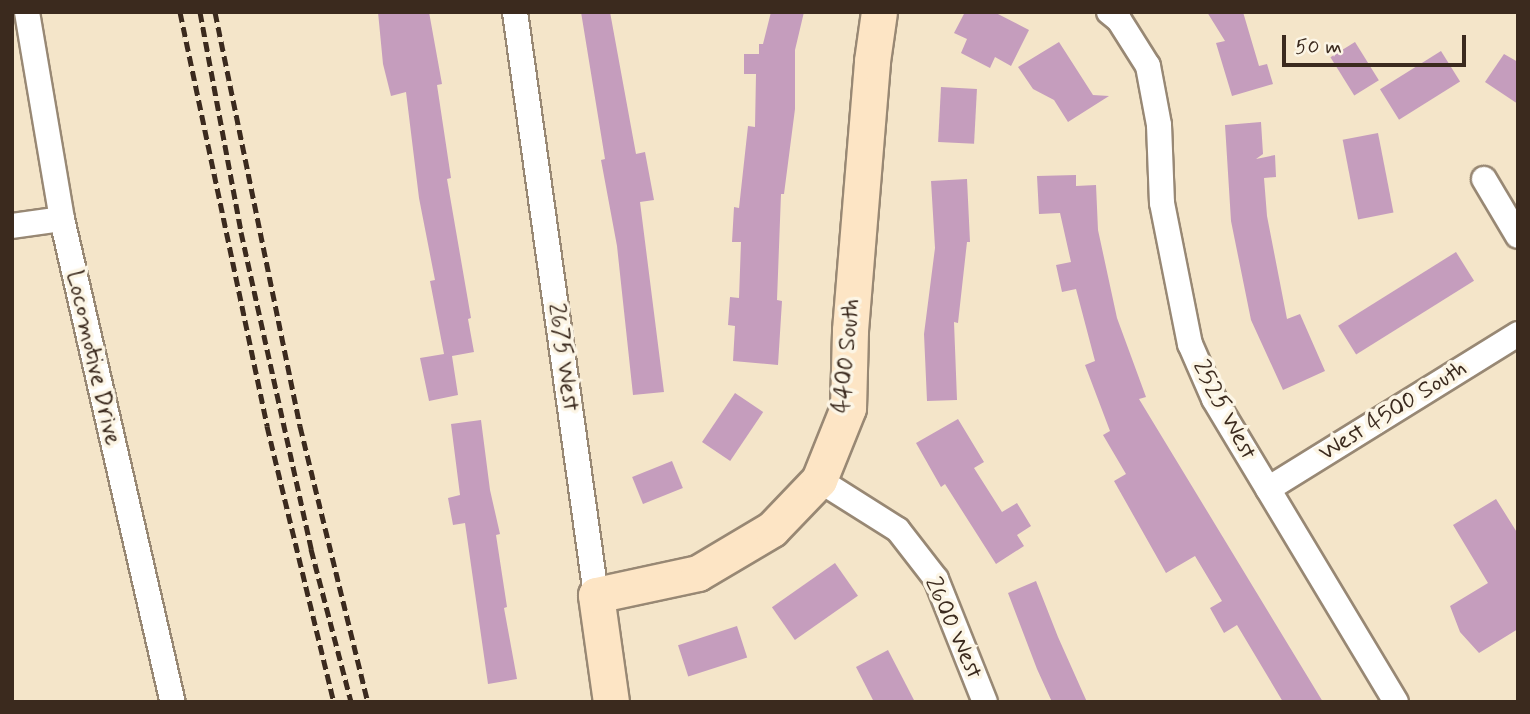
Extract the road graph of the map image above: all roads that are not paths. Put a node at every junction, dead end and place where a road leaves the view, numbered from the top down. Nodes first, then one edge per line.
1 (27, 12) edge
2 (514, 12) edge
3 (879, 12) edge
4 (1110, 12) edge
5 (1484, 179) dead end
6 (62, 219) junction
7 (12, 226) edge
8 (1518, 236) edge
9 (1518, 334) edge
10 (819, 480) junction
11 (1268, 489) junction
12 (596, 596) junction
13 (173, 702) edge
14 (611, 702) edge
15 (985, 702) edge
16 (1396, 702) edge

1 - 6 street, Locomotive Drive
2 - 12 street, 2675 West
3 - 10 street, 4400 South
4 - 11 street, 2525 West
5 - 8 street
6 - 7 street
6 - 13 street, Locomotive Drive
9 - 11 street, West 4500 South
10 - 12 street, 4400 South
10 - 15 street, 2600 West
11 - 16 street, 2525 West
12 - 14 street, 2675 West

